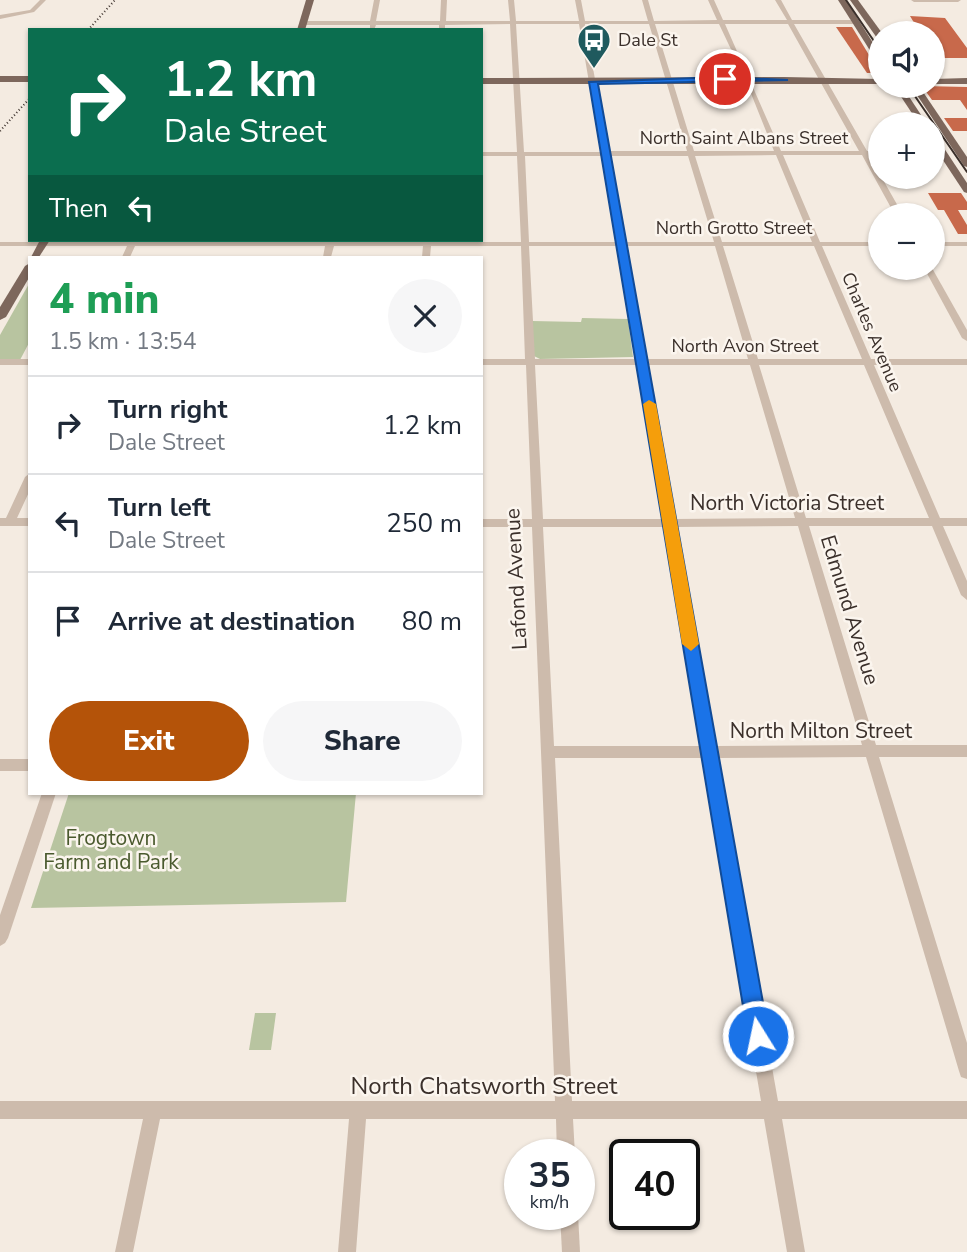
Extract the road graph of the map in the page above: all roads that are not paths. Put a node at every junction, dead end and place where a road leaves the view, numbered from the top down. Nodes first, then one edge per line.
1 (43, 0) edge
2 (310, 0) edge
3 (377, 0) edge
4 (444, 0) edge
5 (511, 0) edge
6 (578, 0) edge
7 (645, 0) edge
8 (711, 0) edge
9 (778, 0) edge
10 (842, 0) edge
11 (854, 0) edge
12 (914, 0) edge
13 (942, 1) edge
14 (0, 17) edge
15 (869, 21) edge
16 (721, 22) junction
17 (790, 22) junction
18 (855, 22) junction
19 (512, 23) junction
20 (582, 23) junction
21 (652, 23) junction
22 (302, 26) edge
23 (372, 26) edge
24 (442, 26) edge
25 (868, 42) edge
26 (945, 79) edge
27 (967, 79) edge
28 (0, 80) edge
29 (483, 80) edge
30 (521, 80) junction
31 (593, 80) junction
32 (670, 80) junction
33 (747, 80) junction
34 (824, 80) junction
35 (868, 80) edge
36 (27, 81) edge
37 (924, 98) edge
38 (483, 153) edge
39 (692, 153) junction
40 (779, 153) junction
41 (865, 153) junction
42 (964, 153) edge
43 (520, 154) junction
44 (606, 154) junction
45 (945, 162) edge
46 (967, 164) edge
47 (967, 190) edge
48 (892, 203) edge
49 (43, 242) edge
50 (233, 242) edge
51 (330, 242) edge
52 (428, 242) edge
53 (0, 244) edge
54 (132, 244) junction
55 (524, 244) junction
56 (621, 244) junction
57 (720, 244) junction
58 (817, 244) junction
59 (868, 244) edge
60 (945, 244) edge
61 (967, 244) edge
62 (127, 256) edge
63 (28, 268) edge
64 (935, 280) edge
65 (0, 317) edge
66 (967, 338) edge
67 (0, 362) edge
68 (28, 362) edge
69 (483, 362) edge
70 (530, 362) junction
71 (642, 362) junction
72 (755, 362) junction
73 (867, 362) junction
74 (967, 362) edge
75 (28, 481) edge
76 (5, 522) edge
77 (28, 522) edge
78 (803, 522) junction
79 (936, 522) junction
80 (967, 522) edge
81 (483, 523) edge
82 (536, 523) junction
83 (670, 523) junction
84 (967, 595) edge
85 (967, 751) edge
86 (548, 752) junction
87 (709, 752) junction
88 (872, 752) junction
89 (0, 765) edge
90 (28, 765) edge
91 (48, 795) edge
92 (0, 938) edge
93 (967, 1071) edge
94 (0, 1110) edge
95 (358, 1110) junction
96 (564, 1110) junction
97 (771, 1110) junction
98 (967, 1110) edge
99 (153, 1111) junction
100 (565, 1139) edge
101 (570, 1230) edge
102 (124, 1252) edge
103 (347, 1252) edge
104 (571, 1252) edge
105 (796, 1252) edge

1 - 14 street
2 - 22 main road
3 - 23 street
4 - 24 street
5 - 19 street, Lafond Avenue
6 - 20 street
7 - 21 street, Edmund Avenue
8 - 16 street, Charles Avenue
9 - 17 street
10 - 18 main road
11 - 15 main road
12 - 13 street
16 - 17 street
16 - 21 street
16 - 33 street, Charles Avenue
17 - 18 street
17 - 34 street
18 - 25 main road
19 - 20 street
19 - 24 street
19 - 30 street, Lafond Avenue
20 - 21 street
20 - 31 street
21 - 32 street, Edmund Avenue
22 - 23 street
23 - 24 street
26 - 27 main road
28 - 36 main road
29 - 30 main road
30 - 31 main road
30 - 43 street, Lafond Avenue
31 - 32 main road
31 - 44 street
32 - 33 main road
32 - 39 street, Edmund Avenue
33 - 34 main road
33 - 40 street, Charles Avenue
34 - 35 main road
34 - 41 street
37 - 42 main road
38 - 43 street, North Saint Albans Street
39 - 40 street, North Saint Albans Street
39 - 44 street, North Saint Albans Street
39 - 57 street, Edmund Avenue
40 - 41 street, North Saint Albans Street
40 - 58 street, Charles Avenue
41 - 48 street
42 - 46 main road
43 - 44 street, North Saint Albans Street
43 - 55 street, Lafond Avenue
44 - 56 street
45 - 47 main road
49 - 53 street, North Grotto Street
49 - 54 street, North Grotto Street
50 - 51 street, North Grotto Street
50 - 54 street, North Grotto Street
51 - 52 street, North Grotto Street
52 - 55 street, North Grotto Street
54 - 62 street
55 - 56 street, North Grotto Street
55 - 70 street, Lafond Avenue
56 - 57 street, North Grotto Street
56 - 71 street
57 - 58 street, North Grotto Street
57 - 72 street, Edmund Avenue
58 - 59 street, North Grotto Street
58 - 73 street, Charles Avenue
60 - 61 street
63 - 65 main road
64 - 66 street
67 - 68 street
69 - 70 street, North Avon Street
70 - 71 street, North Avon Street
70 - 82 street, Lafond Avenue
71 - 72 street, North Avon Street
71 - 83 street
72 - 73 street, North Avon Street
72 - 78 street, Edmund Avenue
73 - 74 street, North Avon Street
73 - 79 street, Charles Avenue
75 - 76 street
76 - 77 street
78 - 79 street, North Victoria Street
78 - 83 street, North Victoria Street
78 - 88 street, Edmund Avenue
79 - 80 street, North Victoria Street
79 - 84 street, Charles Avenue
81 - 82 street, North Victoria Street
82 - 83 street, North Victoria Street
82 - 86 street, Lafond Avenue
83 - 87 street
85 - 88 street, North Milton Street
86 - 87 street, North Milton Street
86 - 96 street, Lafond Avenue
87 - 88 street, North Milton Street
87 - 97 street
88 - 93 street, Edmund Avenue
89 - 90 street
91 - 92 street
94 - 99 street, North Chatsworth Street
95 - 96 street, North Chatsworth Street
95 - 99 street, North Chatsworth Street
95 - 103 street
96 - 97 street, North Chatsworth Street
96 - 100 street, Lafond Avenue
97 - 98 street, North Chatsworth Street
97 - 105 street
99 - 102 street
101 - 104 street

